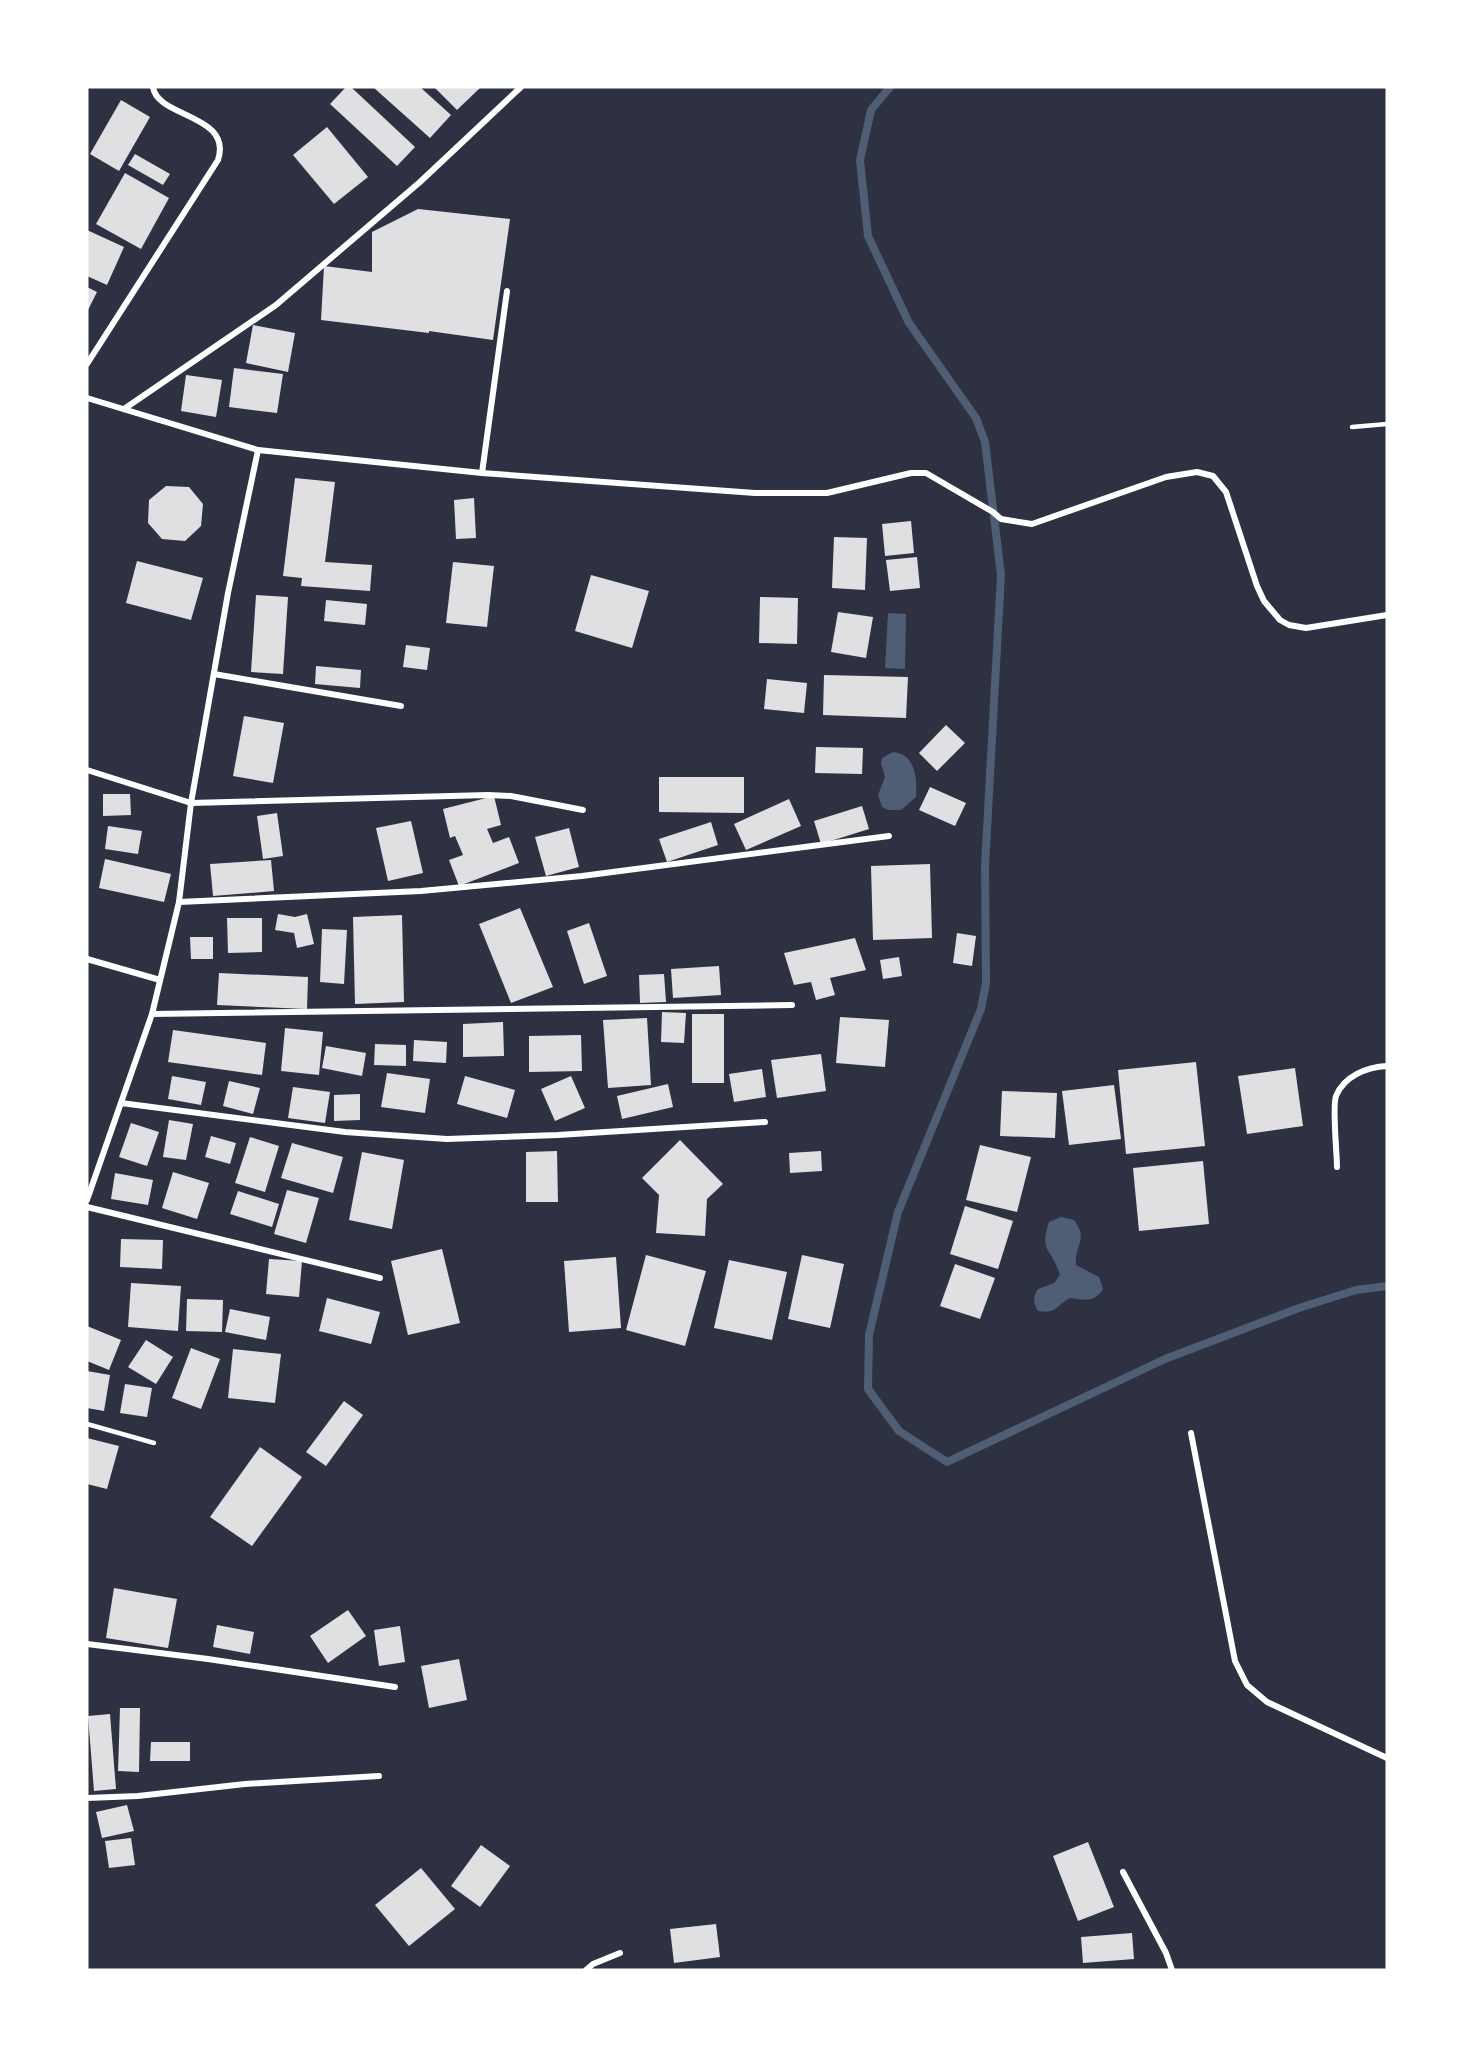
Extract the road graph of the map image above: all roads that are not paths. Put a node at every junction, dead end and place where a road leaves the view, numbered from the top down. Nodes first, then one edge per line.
1 (153, 87) edge
2 (521, 87) edge
3 (507, 291) dead end
4 (87, 364) edge
5 (87, 398) edge
6 (124, 409) junction
7 (1387, 424) edge
8 (1352, 428) dead end
9 (258, 450) junction
10 (482, 473) junction
11 (1387, 615) edge
12 (214, 674) junction
13 (401, 706) dead end
14 (87, 770) edge
15 (191, 803) junction
16 (583, 810) dead end
17 (889, 836) dead end
18 (179, 902) junction
19 (87, 959) edge
20 (160, 980) junction
21 (792, 1005) dead end
22 (153, 1014) junction
23 (1387, 1066) edge
24 (121, 1103) junction
25 (765, 1122) dead end
26 (1337, 1167) dead end
27 (87, 1200) edge
28 (87, 1207) edge
29 (380, 1278) dead end
30 (87, 1424) edge
31 (1191, 1433) dead end
32 (154, 1443) dead end
33 (87, 1644) edge
34 (395, 1687) dead end
35 (1387, 1758) edge
36 (379, 1776) dead end
37 (87, 1798) edge
38 (1123, 1872) dead end
39 (621, 1953) dead end
40 (586, 1970) edge
41 (1172, 1970) edge

1 - 4 street
2 - 6 street
3 - 10 street
5 - 6 street
6 - 9 street
7 - 8 lane
9 - 10 street
9 - 12 street
10 - 11 street
12 - 13 street
12 - 15 street
14 - 15 street
15 - 16 street
15 - 18 street
17 - 18 street
18 - 20 street
19 - 20 street
20 - 22 street
21 - 22 street
22 - 24 street
23 - 26 street
24 - 25 street
24 - 27 street
28 - 29 street
30 - 32 lane
31 - 35 street
33 - 34 street
36 - 37 street
38 - 41 street
39 - 40 street

